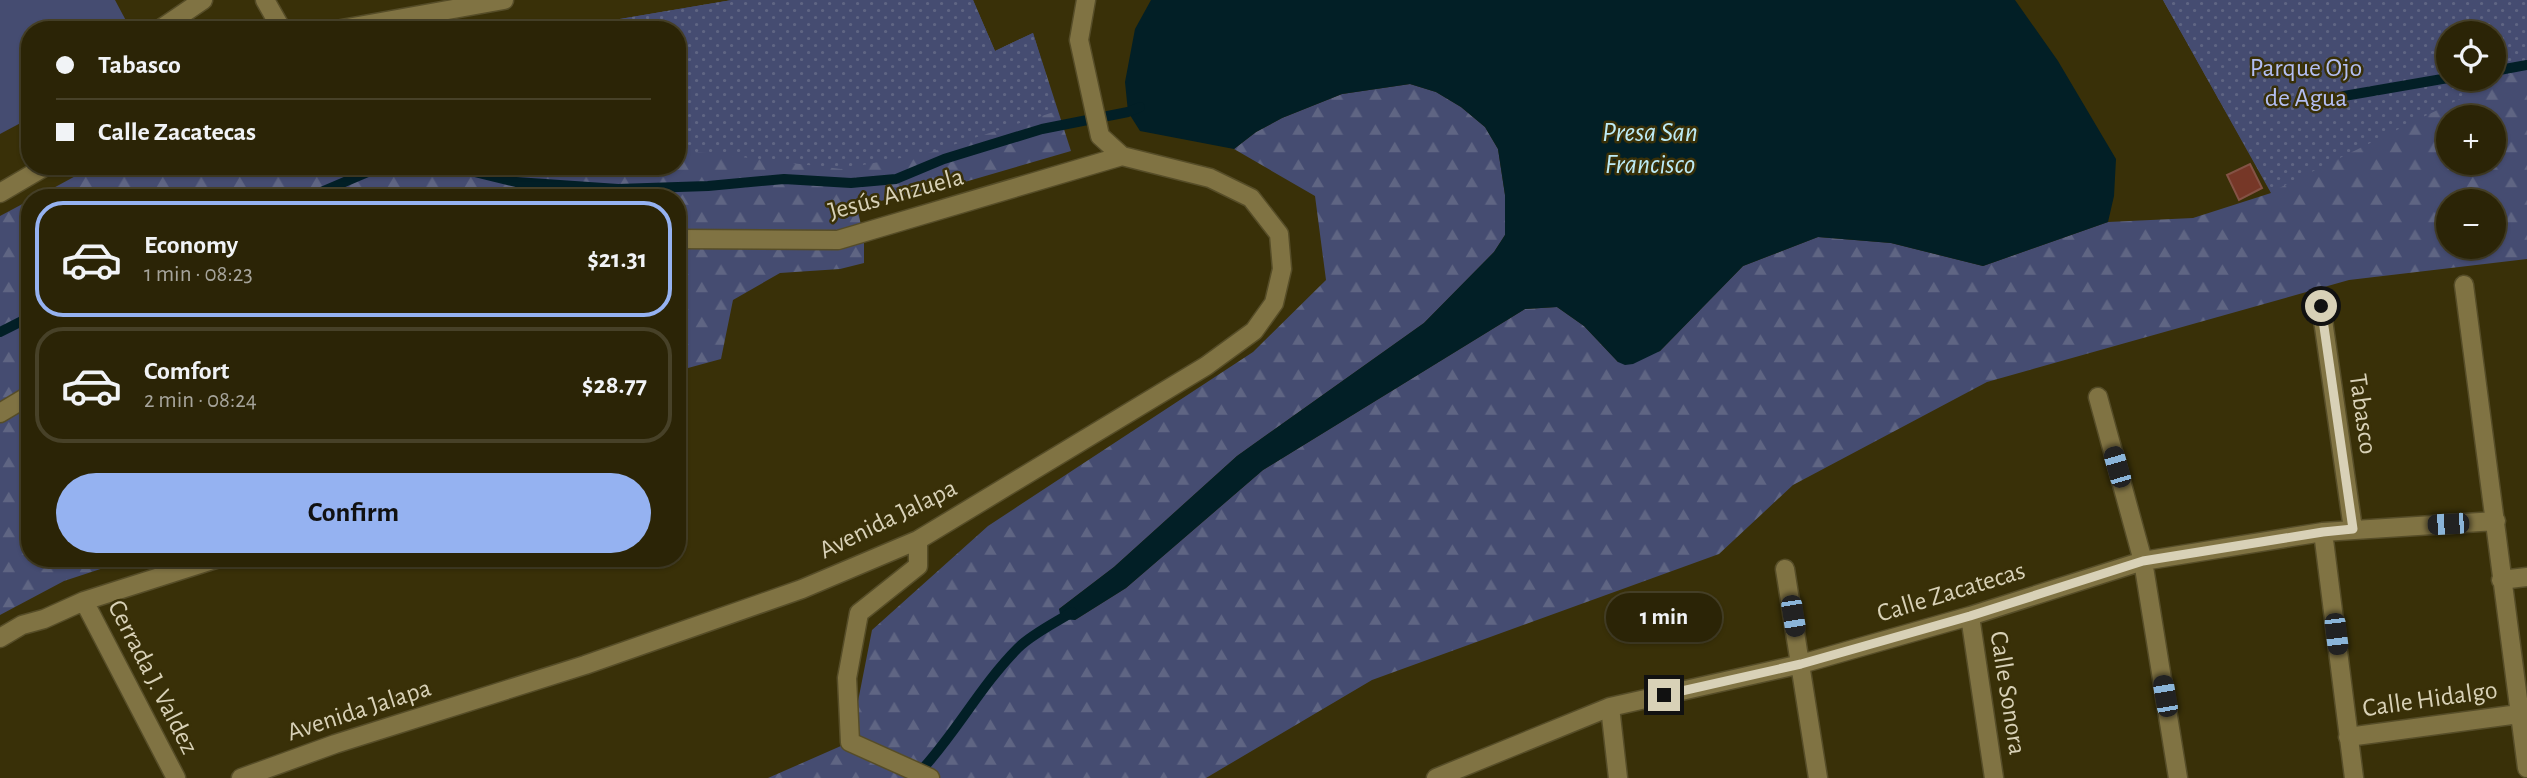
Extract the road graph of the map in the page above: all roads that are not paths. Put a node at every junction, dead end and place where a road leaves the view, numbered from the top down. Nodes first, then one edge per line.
1 (203, 0) edge
2 (265, 0) edge
3 (504, 0) edge
4 (1086, 0) edge
5 (172, 21) edge
6 (277, 21) edge
7 (386, 21) edge
8 (1122, 156) junction
9 (31, 175) edge
10 (0, 193) edge
11 (686, 239) edge
12 (2464, 285) dead end
13 (2321, 306) dead end
14 (2098, 397) dead end
15 (21, 400) edge
16 (0, 413) edge
17 (2496, 521) junction
18 (2353, 529) junction
19 (2323, 532) junction
20 (918, 540) junction
21 (2143, 561) junction
22 (191, 567) edge
23 (1785, 569) dead end
24 (2527, 577) edge
25 (2501, 580) junction
26 (84, 601) junction
27 (1970, 616) junction
28 (0, 638) edge
29 (1801, 664) junction
30 (2520, 672) edge
31 (1610, 707) junction
32 (2519, 714) junction
33 (2348, 737) junction
34 (2527, 768) edge
35 (176, 778) edge
36 (241, 778) edge
37 (930, 778) edge
38 (1436, 778) edge
39 (1618, 778) edge
40 (1818, 778) edge
41 (1994, 778) edge
42 (2178, 778) edge
43 (2354, 778) edge

1 - 5 street
2 - 6 street
3 - 7 street
4 - 8 street
8 - 11 street, Jesús Anzuela
8 - 20 street, Avenida Jalapa
9 - 10 street
12 - 17 street
13 - 18 street, Tabasco
14 - 21 street
15 - 16 street
17 - 18 street, Calle Zacatecas
17 - 25 street
18 - 19 street, Calle Zacatecas
19 - 21 street, Calle Zacatecas
19 - 33 street
20 - 36 street, Avenida Jalapa
20 - 37 street
21 - 27 street, Calle Zacatecas
21 - 42 street
22 - 26 street
23 - 29 street
24 - 25 street
25 - 30 street
26 - 28 street
26 - 35 street, Cerrada J. Valdez
27 - 29 street, Calle Zacatecas
27 - 41 street, Calle Sonora
29 - 31 street, Calle Zacatecas
29 - 40 street
30 - 32 street
31 - 38 street, Calle Zacatecas
31 - 39 street
32 - 33 street, Calle Hidalgo
32 - 34 street
33 - 43 street

